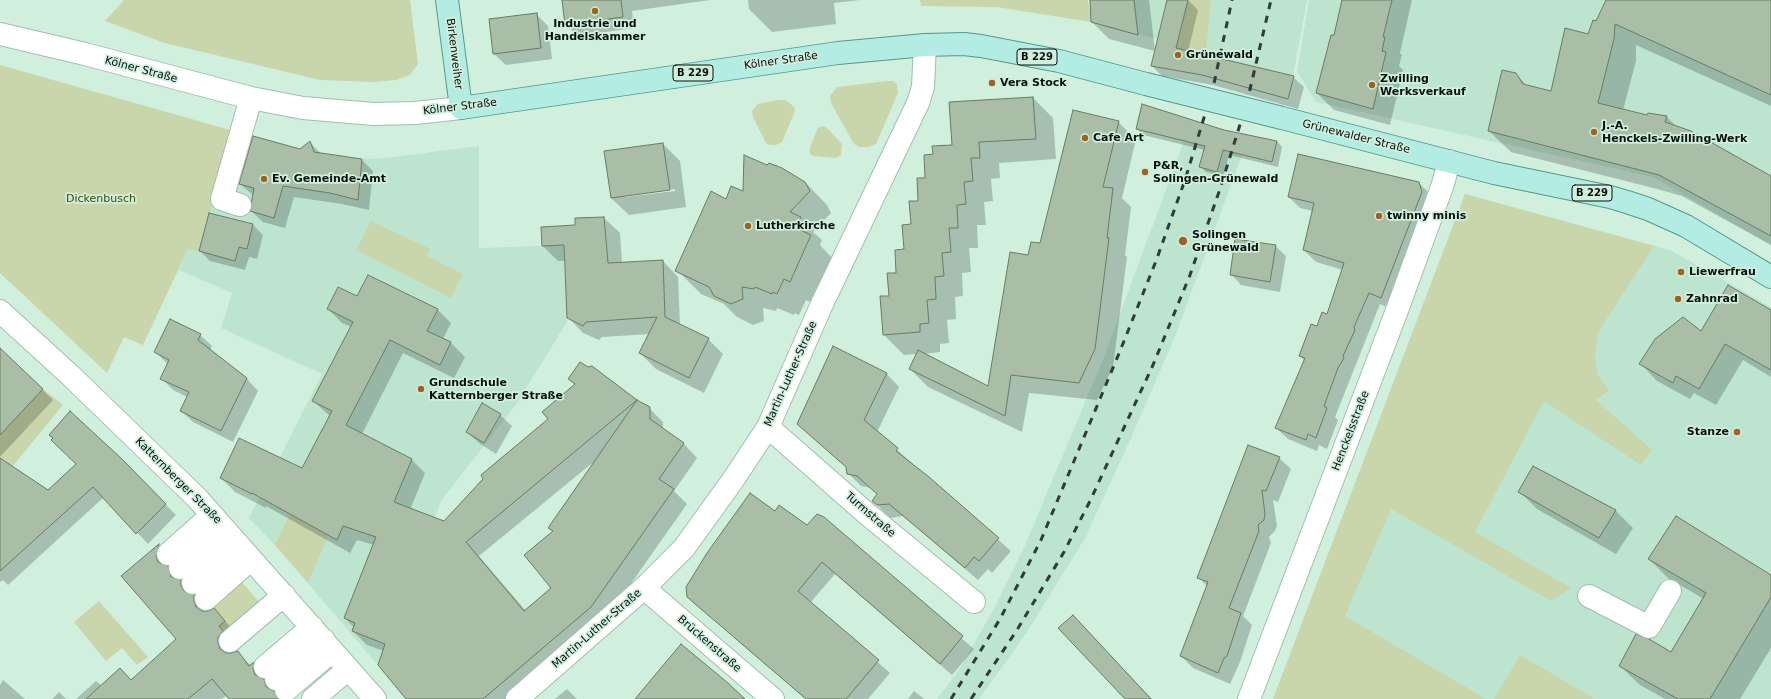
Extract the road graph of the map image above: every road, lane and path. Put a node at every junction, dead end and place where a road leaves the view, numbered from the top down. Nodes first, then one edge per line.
1 (448, 0) edge
2 (0, 34) edge
3 (926, 45) junction
4 (251, 98) junction
5 (461, 108) junction
6 (1449, 161) junction
7 (240, 205) dead end
8 (1771, 277) edge
9 (0, 311) edge
10 (768, 427) junction
11 (232, 537) junction
12 (644, 588) junction
13 (1670, 591) dead end
14 (284, 595) junction
15 (1589, 596) dead end
16 (974, 602) dead end
17 (230, 640) dead end
18 (331, 650) junction
19 (281, 684) edge
20 (313, 699) edge
21 (375, 699) edge
22 (517, 699) edge
23 (774, 699) edge
24 (1250, 699) edge

1 - 5 main road, Birkenweiher
2 - 4 street, Kölner Straße
3 - 5 main road, Kölner Straße / B 229
3 - 6 main road, Grünewalder Straße / B 229, bridge
3 - 10 street, Martin-Luther-Straße
4 - 5 street, Kölner Straße
4 - 7 street
6 - 8 main road, Grünewalder Straße / B 229
6 - 24 street, Henckelsstraße
9 - 11 street, Katternberger Straße
10 - 12 street, Martin-Luther-Straße
10 - 16 street, Turmstraße
11 - 11 street
11 - 14 street, Katternberger Straße
12 - 22 street, Martin-Luther-Straße
12 - 23 street, Brückenstraße
13 - 15 street
14 - 17 street
14 - 18 street, Katternberger Straße
18 - 19 street
18 - 19 street
18 - 20 street
18 - 21 street, Katternberger Straße

